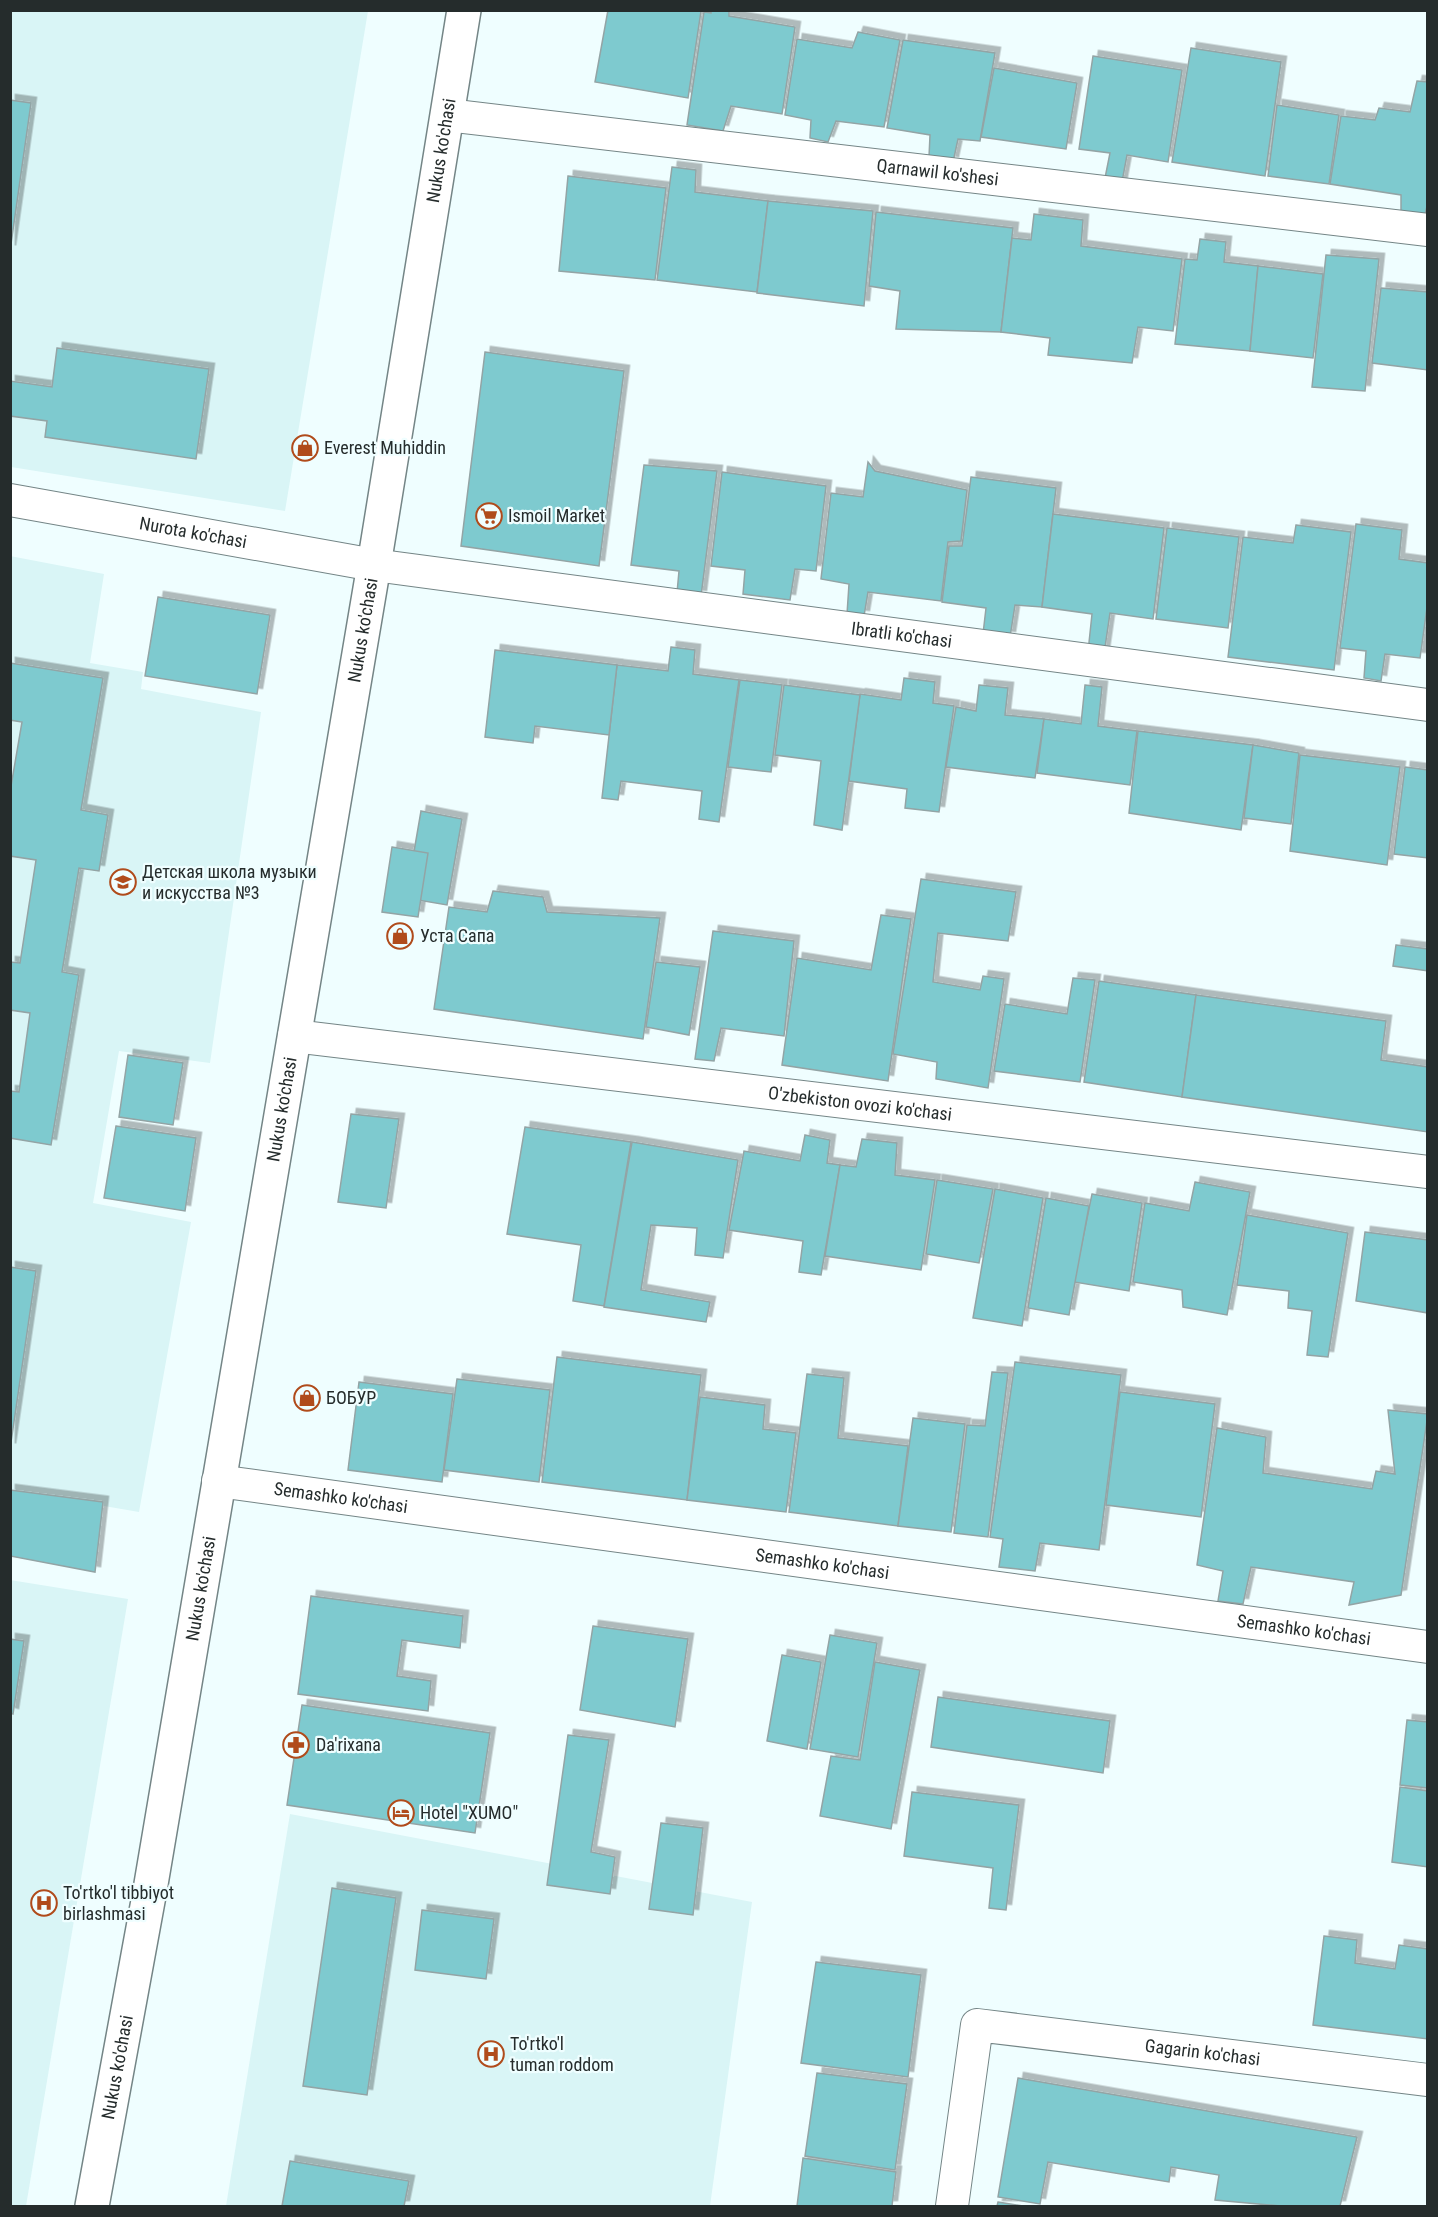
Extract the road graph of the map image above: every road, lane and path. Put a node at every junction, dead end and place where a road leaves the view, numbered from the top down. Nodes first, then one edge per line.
1 (464, 10) edge
2 (447, 116) junction
3 (1428, 230) edge
4 (10, 500) edge
5 (374, 565) junction
6 (1428, 705) edge
7 (294, 1036) junction
8 (1428, 1172) edge
9 (218, 1481) junction
10 (1428, 1647) edge
11 (1428, 2080) edge
12 (92, 2206) edge
13 (952, 2206) edge

1 - 2 main road, Nukus ko'chasi
2 - 3 street, Qarnawil ko'shesi
2 - 5 main road, Nukus ko'chasi
4 - 5 street, Nurota ko'chasi
5 - 6 street, Ibratli ko'chasi
5 - 7 main road, Nukus ko'chasi
7 - 8 street, O'zbekiston ovozi ko'chasi
7 - 9 main road, Nukus ko'chasi
9 - 10 street, Semashko ko'chasi
9 - 12 main road, Nukus ko'chasi
11 - 13 street, Gagarin ko'chasi

